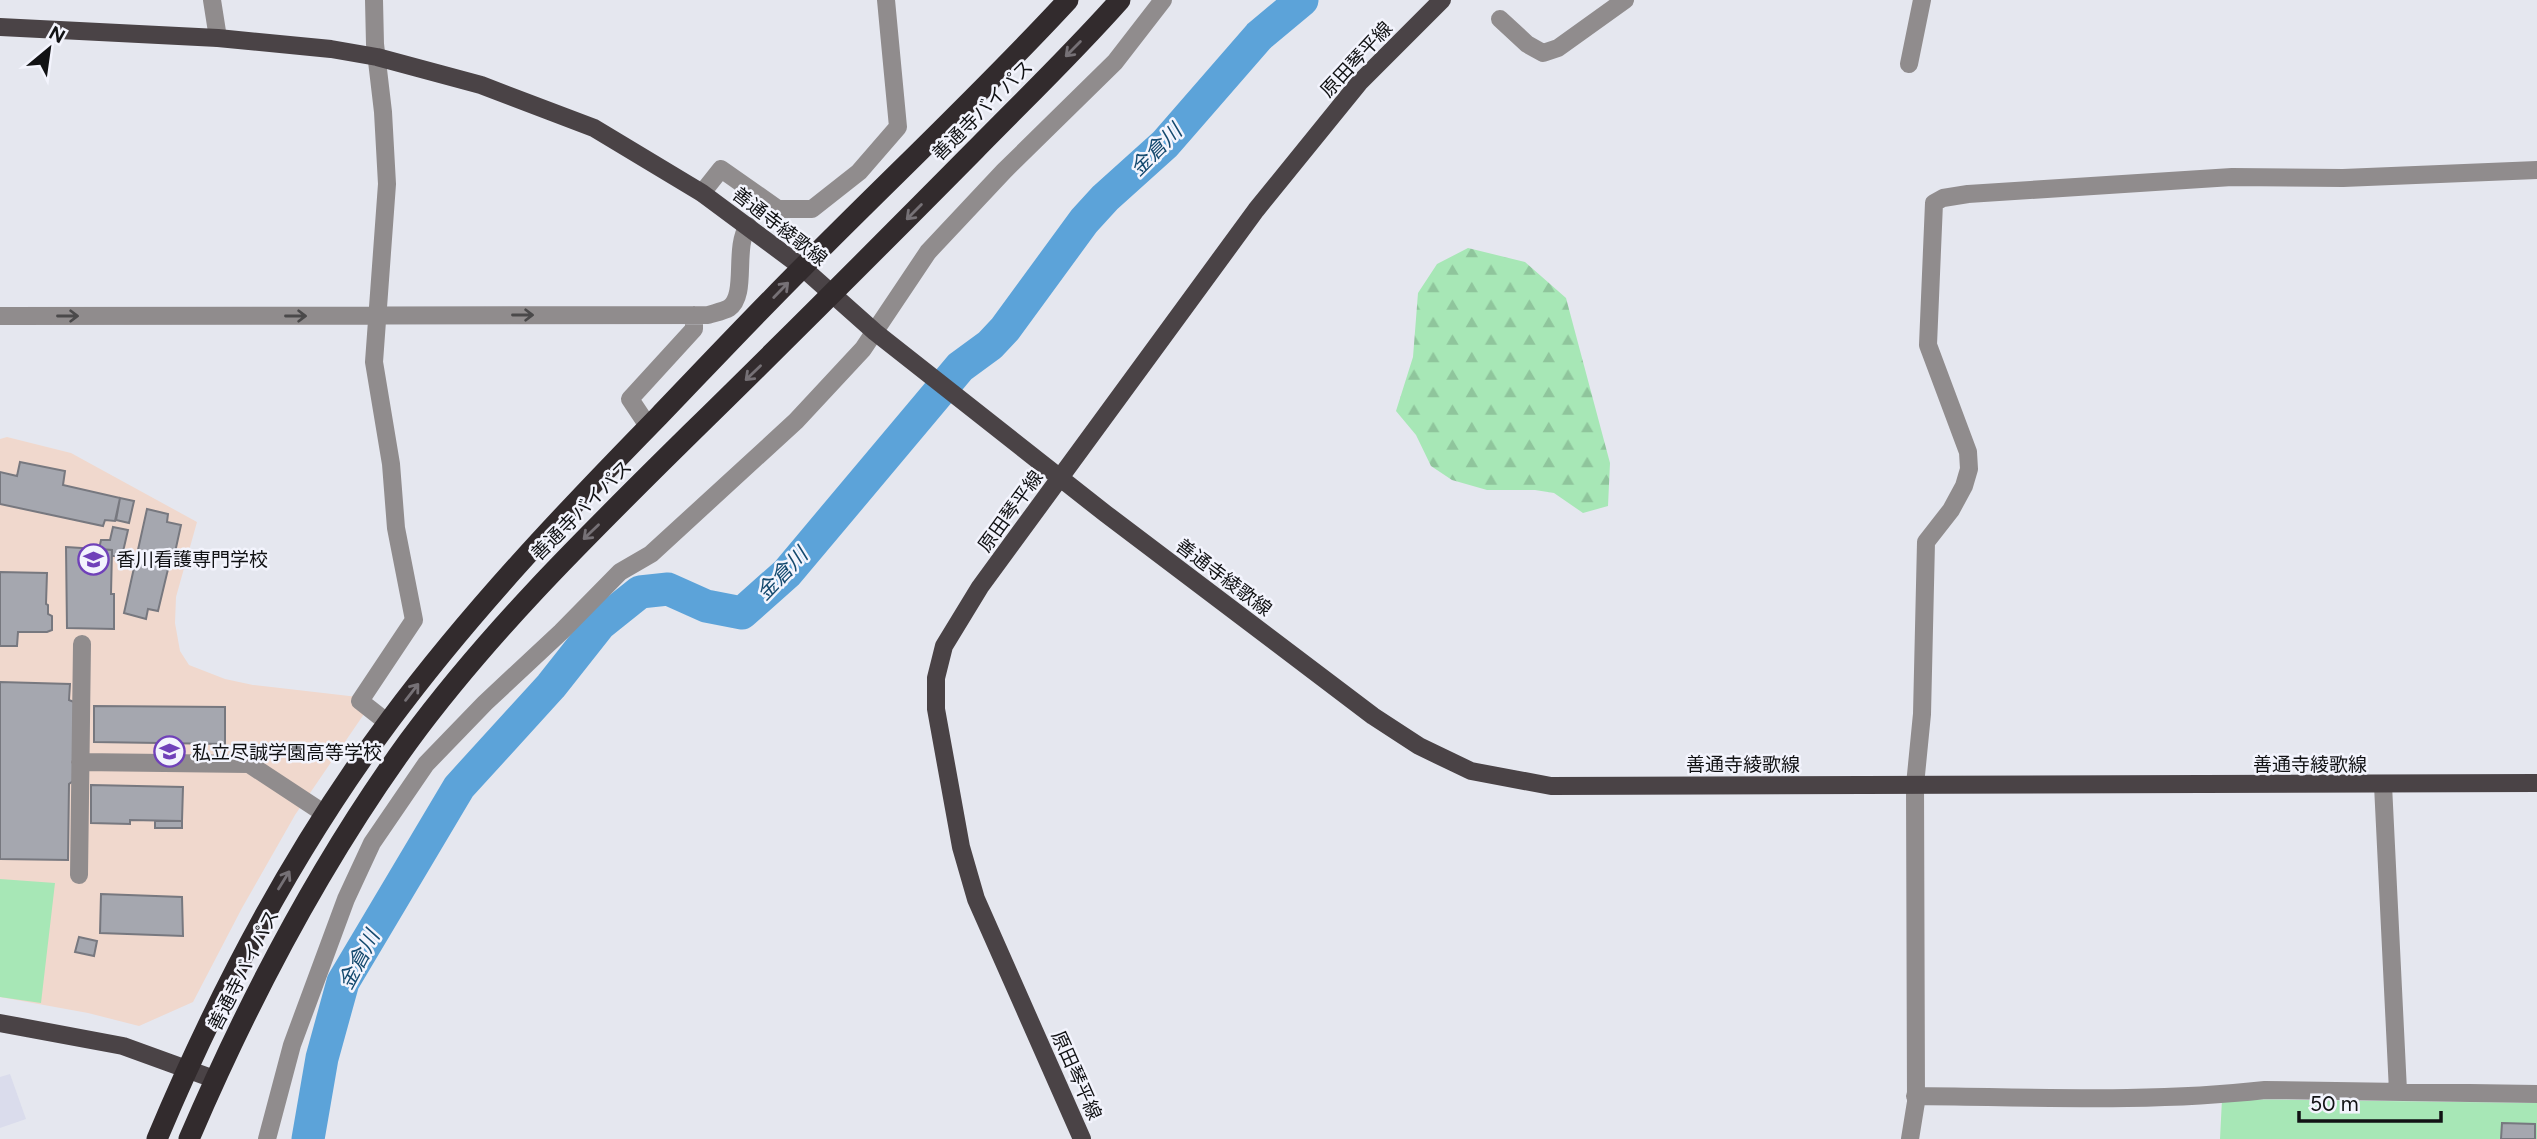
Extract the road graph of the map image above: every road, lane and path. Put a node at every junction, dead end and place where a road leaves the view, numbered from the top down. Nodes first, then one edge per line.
1 (212, 0) edge
2 (374, 0) edge
3 (886, 0) edge
4 (1068, 0) edge
5 (1120, 0) edge
6 (1163, 0) edge
7 (1442, 0) edge
8 (1625, 0) edge
9 (1922, 0) edge
10 (1500, 19) dead end
11 (0, 27) edge
12 (218, 38) junction
13 (377, 57) junction
14 (1909, 64) dead end
15 (2537, 170) edge
16 (702, 193) junction
17 (747, 226) junction
18 (803, 268) junction
19 (832, 295) junction
20 (694, 315) junction
21 (0, 316) edge
22 (379, 316) junction
23 (882, 337) junction
24 (648, 426) junction
25 (1061, 477) junction
26 (82, 644) dead end
27 (388, 723) junction
28 (80, 762) junction
29 (2537, 783) edge
30 (1915, 785) junction
31 (2383, 785) junction
32 (325, 814) junction
33 (79, 875) dead end
34 (0, 1023) edge
35 (187, 1068) junction
36 (214, 1079) junction
37 (2398, 1091) junction
38 (2537, 1094) edge
39 (1915, 1096) junction
40 (157, 1139) edge
41 (189, 1139) edge
42 (267, 1139) edge
43 (1082, 1139) edge
44 (1910, 1139) edge

1 - 12 street
2 - 13 street
3 - 16 street
4 - 18 highway, 善通寺バイパス
5 -> 19 highway, 善通寺バイパス
6 - 23 street
7 - 25 main road, 原田琴平線
8 - 10 street
9 - 14 street
11 - 12 main road, 善通寺綾歌線
12 - 13 main road, 善通寺綾歌線
13 - 16 main road, 善通寺綾歌線
13 - 22 street
15 - 30 street
16 - 17 main road, 善通寺綾歌線
17 - 18 main road, 善通寺綾歌線
17 - 20 street
18 - 19 main road, 善通寺綾歌線
24 -> 18 highway, 善通寺バイパス
19 - 23 main road, 善通寺綾歌線
19 -> 36 highway, 善通寺バイパス
22 -> 20 street
20 - 24 street
21 -> 22 street
22 - 27 street
23 - 25 main road, 善通寺綾歌線
23 - 42 street
27 -> 24 highway, 善通寺バイパス
25 - 30 main road, 善通寺綾歌線
25 - 43 main road, 原田琴平線
26 - 28 street
27 - 32 highway, 善通寺バイパス
28 - 32 street
28 - 33 street
29 - 31 main road, 善通寺綾歌線
30 - 31 main road, 善通寺綾歌線
30 - 39 street
31 - 37 street
35 -> 32 highway, 善通寺バイパス
34 - 35 main road
35 - 36 main road
35 - 40 highway, 善通寺バイパス
36 - 41 highway, 善通寺バイパス
37 - 38 street
37 - 39 street
39 - 44 street

